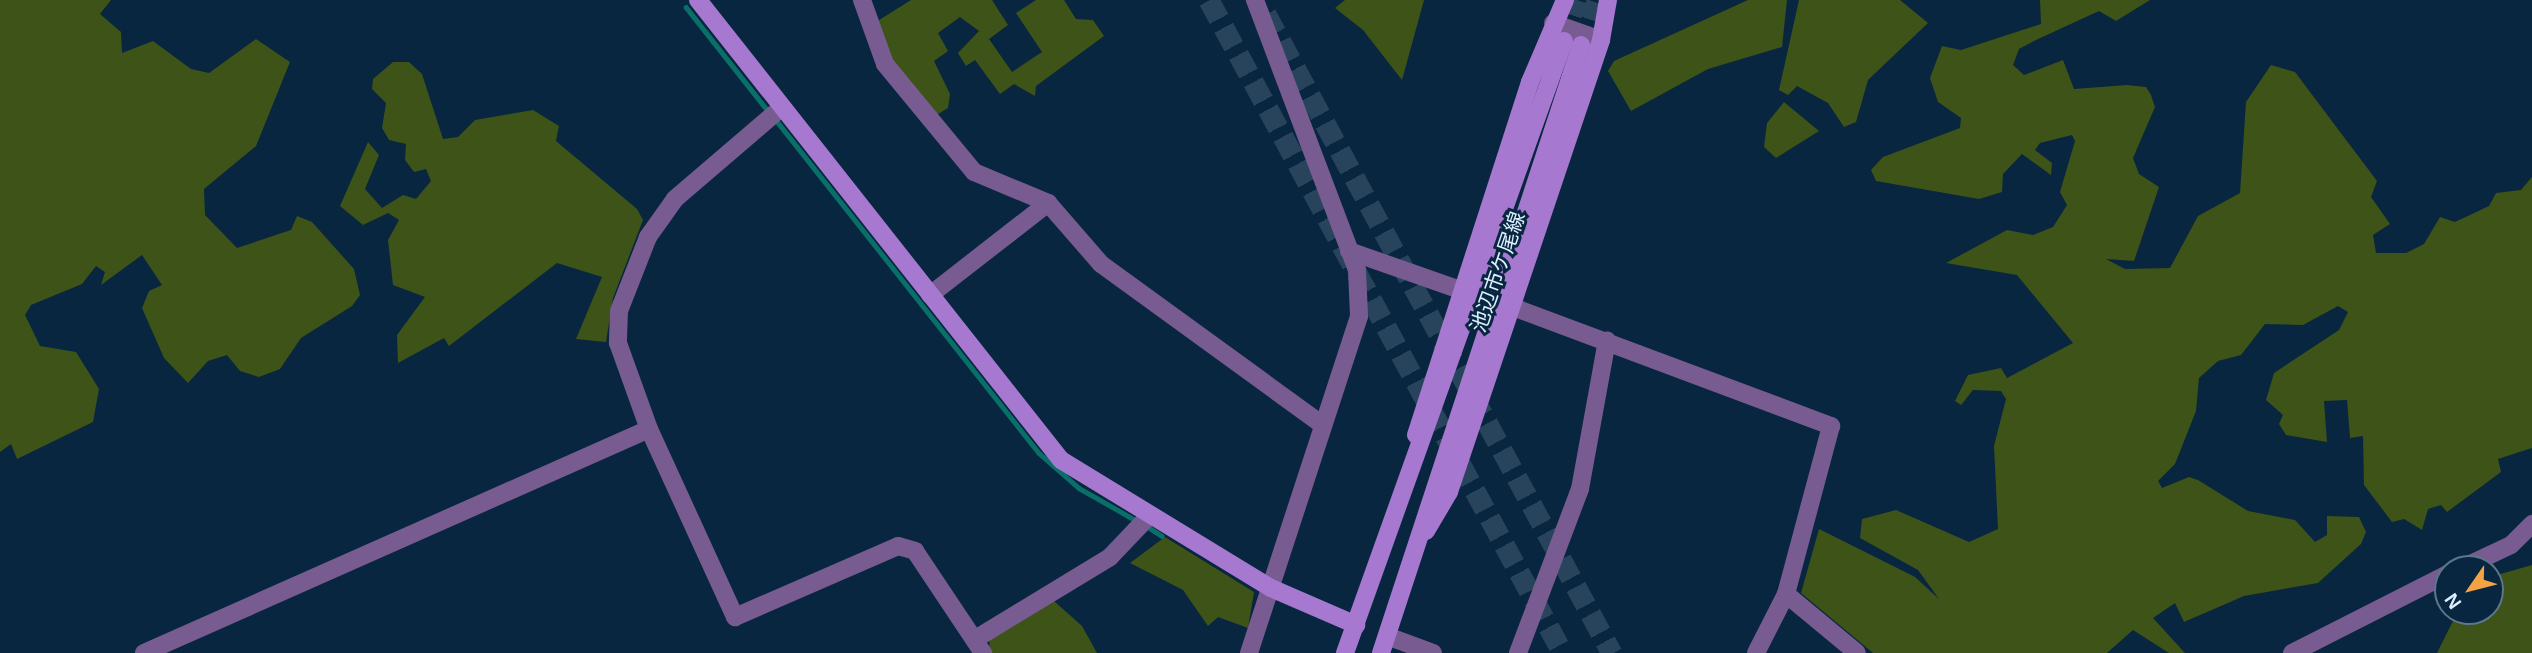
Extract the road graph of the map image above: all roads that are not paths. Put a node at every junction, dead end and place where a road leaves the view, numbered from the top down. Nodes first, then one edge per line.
1 (698, 0) edge
2 (862, 0) edge
3 (1255, 0) edge
4 (1565, 0) edge
5 (1608, 0) edge
6 (1553, 23) junction
7 (1601, 40) junction
8 (781, 108) junction
9 (1048, 203) junction
10 (1349, 251) junction
11 (1463, 291) junction
12 (930, 295) junction
13 (1510, 306) junction
14 (1607, 341) junction
15 (1324, 425) junction
16 (649, 429) junction
17 (1149, 516) junction
18 (2532, 524) edge
19 (1394, 527) junction
20 (1413, 552) junction
21 (2490, 555) edge
22 (2434, 581) edge
23 (1271, 588) junction
24 (1786, 594) junction
25 (1356, 625) junction
26 (1384, 645) edge
27 (980, 646) edge
28 (144, 653) edge
29 (1249, 653) edge
30 (1345, 653) edge
31 (1433, 653) edge
32 (1518, 653) edge
33 (1756, 653) edge
34 (1857, 653) edge
35 (2292, 653) edge

1 - 8 street
2 - 9 street
3 - 10 street
4 - 6 street, 池辺市ケ尾線
5 - 7 street, 池辺市ケ尾線
6 - 7 street
6 - 11 street, 池辺市ケ尾線
7 - 13 street, 池辺市ケ尾線
8 - 12 street
8 - 16 street
9 - 12 street
9 - 15 street
10 - 11 street
10 - 15 street
11 - 19 street, 池辺市ケ尾線
12 - 17 street
13 - 14 street
13 - 20 street, 池辺市ケ尾線
14 - 24 street
14 - 32 street
15 - 23 street
16 - 27 street
16 - 28 street
17 - 23 street
17 - 27 street
18 - 21 street
19 - 20 street, 池辺市ケ尾線
19 - 25 street, 池辺市ケ尾線
20 - 26 street, 池辺市ケ尾線
22 - 35 street
23 - 25 street
23 - 29 street
24 - 33 street
24 - 34 street
25 - 30 street, 池辺市ケ尾線
26 - 31 street

